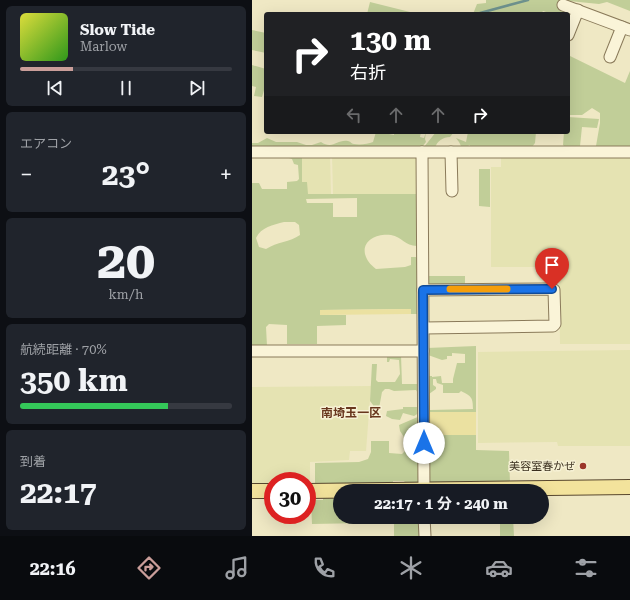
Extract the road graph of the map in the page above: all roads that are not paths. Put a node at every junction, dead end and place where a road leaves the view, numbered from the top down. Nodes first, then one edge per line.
1 (563, 5) dead end
2 (578, 10) junction
3 (626, 28) edge
4 (570, 30) edge
5 (610, 57) dead end
6 (252, 152) edge
7 (422, 152) junction
8 (451, 152) junction
9 (630, 152) edge
10 (452, 191) dead end
11 (423, 290) junction
12 (424, 328) junction
13 (252, 351) edge
14 (423, 351) junction
15 (424, 484) edge
16 (630, 487) edge
17 (549, 488) edge
18 (252, 491) edge
19 (264, 491) edge
20 (316, 491) edge
21 (333, 491) edge
22 (424, 524) edge
23 (425, 536) edge

1 - 2 street
2 - 3 street
2 - 4 street
3 - 5 street
6 - 7 street
7 - 8 street
7 - 11 street
8 - 9 street
8 - 10 street
11 - 12 street
11 - 12 street
12 - 14 street
13 - 14 street
14 - 15 street
16 - 17 main road
18 - 19 main road
20 - 21 main road
22 - 23 street

